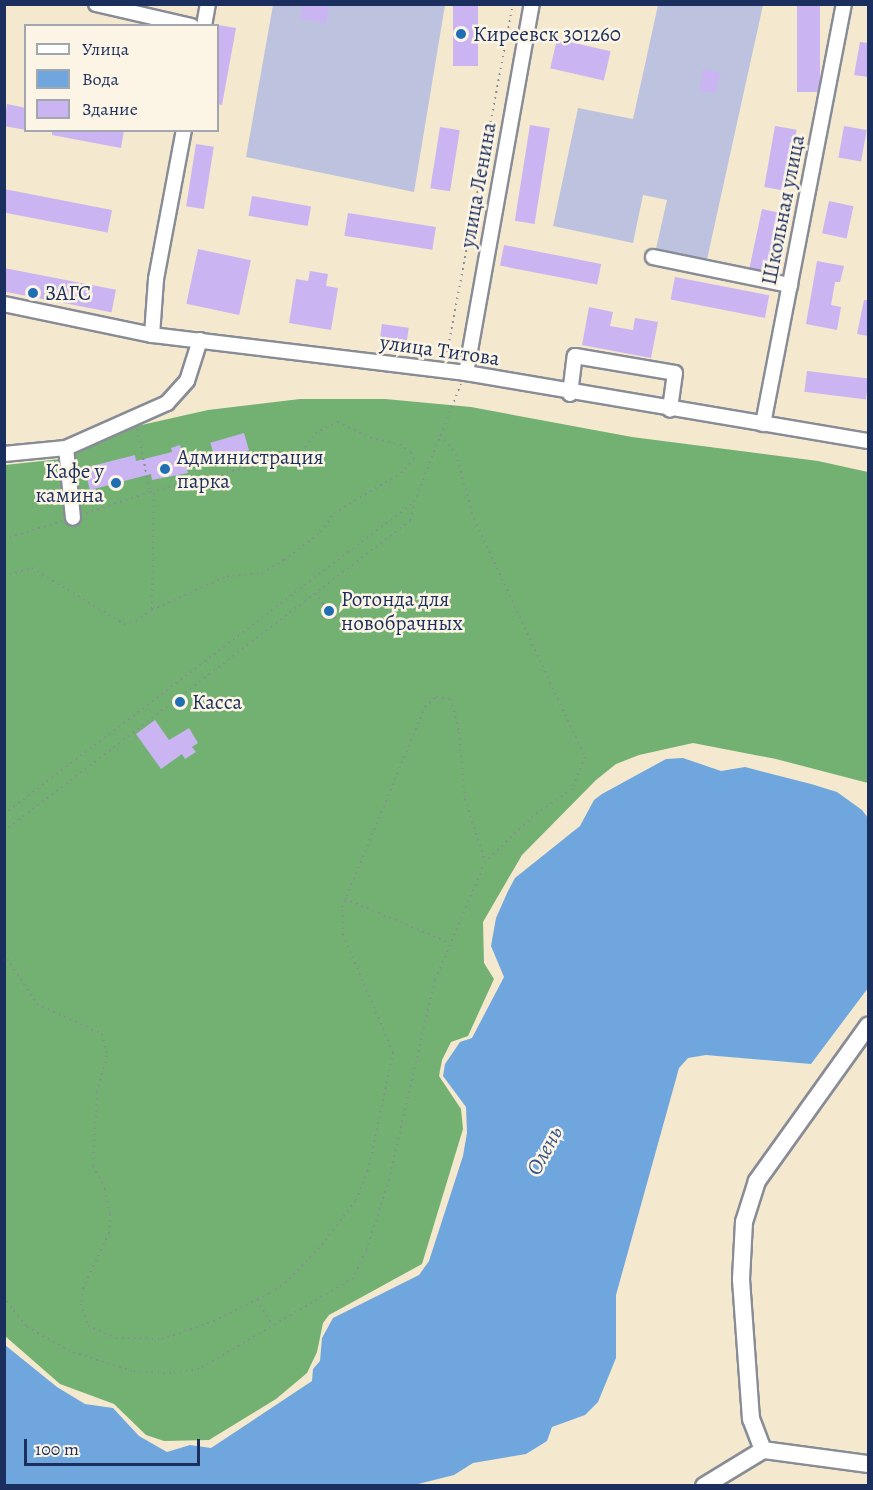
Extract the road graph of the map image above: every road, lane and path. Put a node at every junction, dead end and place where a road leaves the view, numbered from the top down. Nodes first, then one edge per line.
1 (96, 4) edge
2 (208, 4) edge
3 (513, 4) edge
4 (532, 4) edge
5 (844, 4) edge
6 (182, 24) edge
7 (204, 24) edge
8 (184, 132) edge
9 (653, 257) dead end
10 (790, 285) junction
11 (4, 304) edge
12 (152, 335) junction
13 (200, 340) junction
14 (443, 373) junction
15 (466, 374) junction
16 (570, 394) junction
17 (670, 410) junction
18 (135, 417) junction
19 (764, 424) junction
20 (441, 435) junction
21 (868, 441) edge
22 (66, 448) junction
23 (4, 454) edge
24 (152, 492) junction
25 (414, 502) junction
26 (74, 518) dead end
27 (4, 576) edge
28 (315, 593) junction
29 (323, 604) junction
30 (152, 610) junction
31 (4, 814) edge
32 (4, 831) edge
33 (485, 862) junction
34 (345, 899) junction
35 (450, 943) junction
36 (4, 954) edge
37 (868, 1026) edge
38 (4, 1298) edge
39 (257, 1300) junction
40 (272, 1324) junction
41 (763, 1450) junction
42 (868, 1464) edge
43 (704, 1485) edge

1 - 6 street
2 - 7 street
3 - 14 path
4 - 15 street, улица Ленина
5 - 10 street, Школьная улица
8 - 12 street
9 - 10 street
10 - 19 street, Школьная улица
11 - 12 street, улица Титова
12 - 13 street, улица Титова
13 - 14 street, улица Титова
13 - 18 street
14 - 15 street, улица Титова
15 - 16 street, улица Титова
15 - 20 path
16 - 17 street, улица Титова
16 - 17 street
17 - 19 street, улица Титова
18 - 22 street
18 - 24 path
19 - 21 street, улица Титова
20 - 25 path
20 - 33 path
22 - 23 street
22 - 26 street
24 - 30 path
24 - 30 path
25 - 28 path
25 - 31 path
27 - 30 path
28 - 29 path
28 - 32 path
29 - 29 path
33 - 34 path
33 - 35 path
34 - 35 path
34 - 39 path
35 - 40 path
36 - 39 path
37 - 41 main road
38 - 40 path
39 - 40 path
41 - 42 main road
41 - 43 main road

